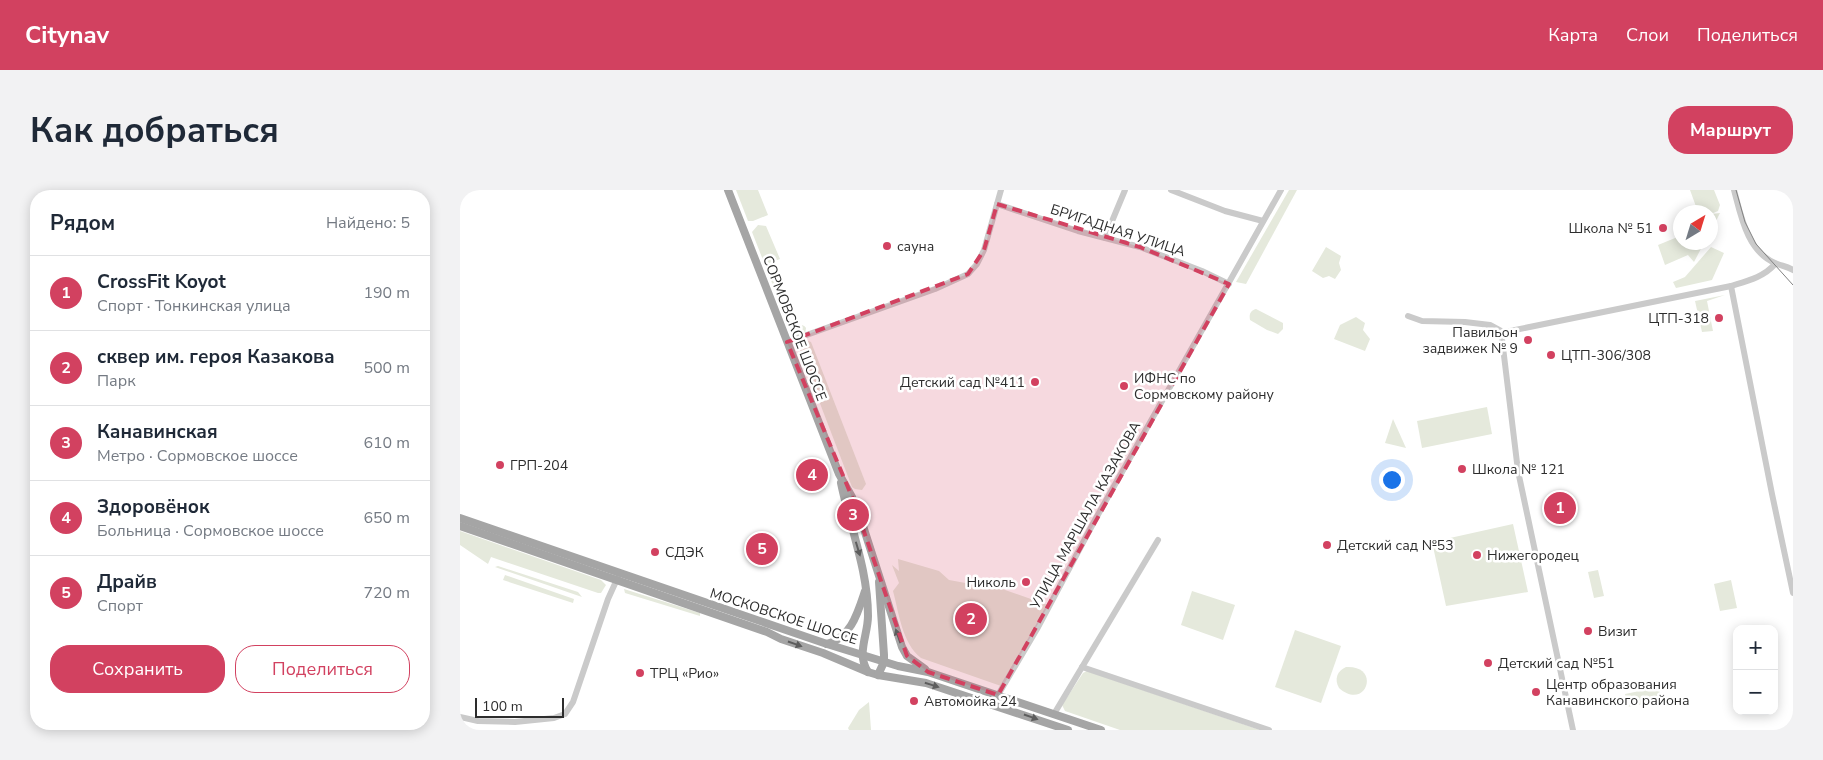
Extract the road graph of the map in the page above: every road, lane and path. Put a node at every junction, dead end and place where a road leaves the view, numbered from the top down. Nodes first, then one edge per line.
1 (728, 190) edge
2 (1002, 190) edge
3 (1126, 190) edge
4 (1171, 190) edge
5 (1281, 190) edge
6 (1734, 190) edge
7 (997, 204) junction
8 (1263, 221) junction
9 (1105, 238) junction
10 (1775, 264) junction
11 (1793, 270) edge
12 (1229, 284) junction
13 (1731, 286) junction
14 (1408, 316) dead end
15 (1501, 330) junction
16 (787, 342) junction
17 (839, 474) junction
18 (460, 518) edge
19 (460, 526) edge
20 (1158, 540) dead end
21 (618, 576) junction
22 (879, 578) junction
23 (866, 590) junction
24 (1793, 593) edge
25 (827, 644) junction
26 (862, 655) junction
27 (884, 662) junction
28 (1082, 667) junction
29 (868, 672) junction
30 (928, 672) junction
31 (878, 675) junction
32 (998, 695) junction
33 (1054, 714) junction
34 (460, 717) edge
35 (1068, 730) edge
36 (1101, 730) edge
37 (1269, 730) edge
38 (1574, 730) edge

1 - 16 main road, СОРМОВСКОЕ ШОССЕ
2 - 7 street
3 - 9 street
4 - 8 street
5 - 8 street, УЛИЦА МАРШАЛА КАЗАКОВА
6 - 10 street
7 - 9 street, БРИГАДНАЯ УЛИЦА
7 - 16 street
8 - 12 street, УЛИЦА МАРШАЛА КАЗАКОВА
9 - 12 street, БРИГАДНАЯ УЛИЦА
10 - 11 street
10 - 13 street
12 - 32 street, УЛИЦА МАРШАЛА КАЗАКОВА
13 - 15 street
13 - 24 street
14 - 15 street
15 - 38 street
16 - 17 main road, СОРМОВСКОЕ ШОССЕ
17 - 22 main road, СОРМОВСКОЕ ШОССЕ
17 -> 23 main road, СОРМОВСКОЕ ШОССЕ
18 - 21 main road, МОСКОВСКОЕ ШОССЕ
19 - 21 main road, МОСКОВСКОЕ ШОССЕ
20 - 28 street
21 - 25 main road, МОСКОВСКОЕ ШОССЕ
21 -> 29 main road, МОСКОВСКОЕ ШОССЕ
21 - 34 street
22 - 27 main road, СОРМОВСКОЕ ШОССЕ
30 -> 22 main road, СОРМОВСКОЕ ШОССЕ
23 - 25 main road
23 - 26 main road, СОРМОВСКОЕ ШОССЕ
25 - 26 main road, МОСКОВСКОЕ ШОССЕ
26 - 27 main road, МОСКОВСКОЕ ШОССЕ
26 - 29 main road, СОРМОВСКОЕ ШОССЕ
27 - 30 main road, МОСКОВСКОЕ ШОССЕ
27 - 31 main road
28 - 33 street
28 - 37 street
29 - 31 main road, МОСКОВСКОЕ ШОССЕ
30 - 32 main road, МОСКОВСКОЕ ШОССЕ
31 -> 35 main road, МОСКОВСКОЕ ШОССЕ
32 - 33 main road, МОСКОВСКОЕ ШОССЕ
33 - 36 main road, МОСКОВСКОЕ ШОССЕ

